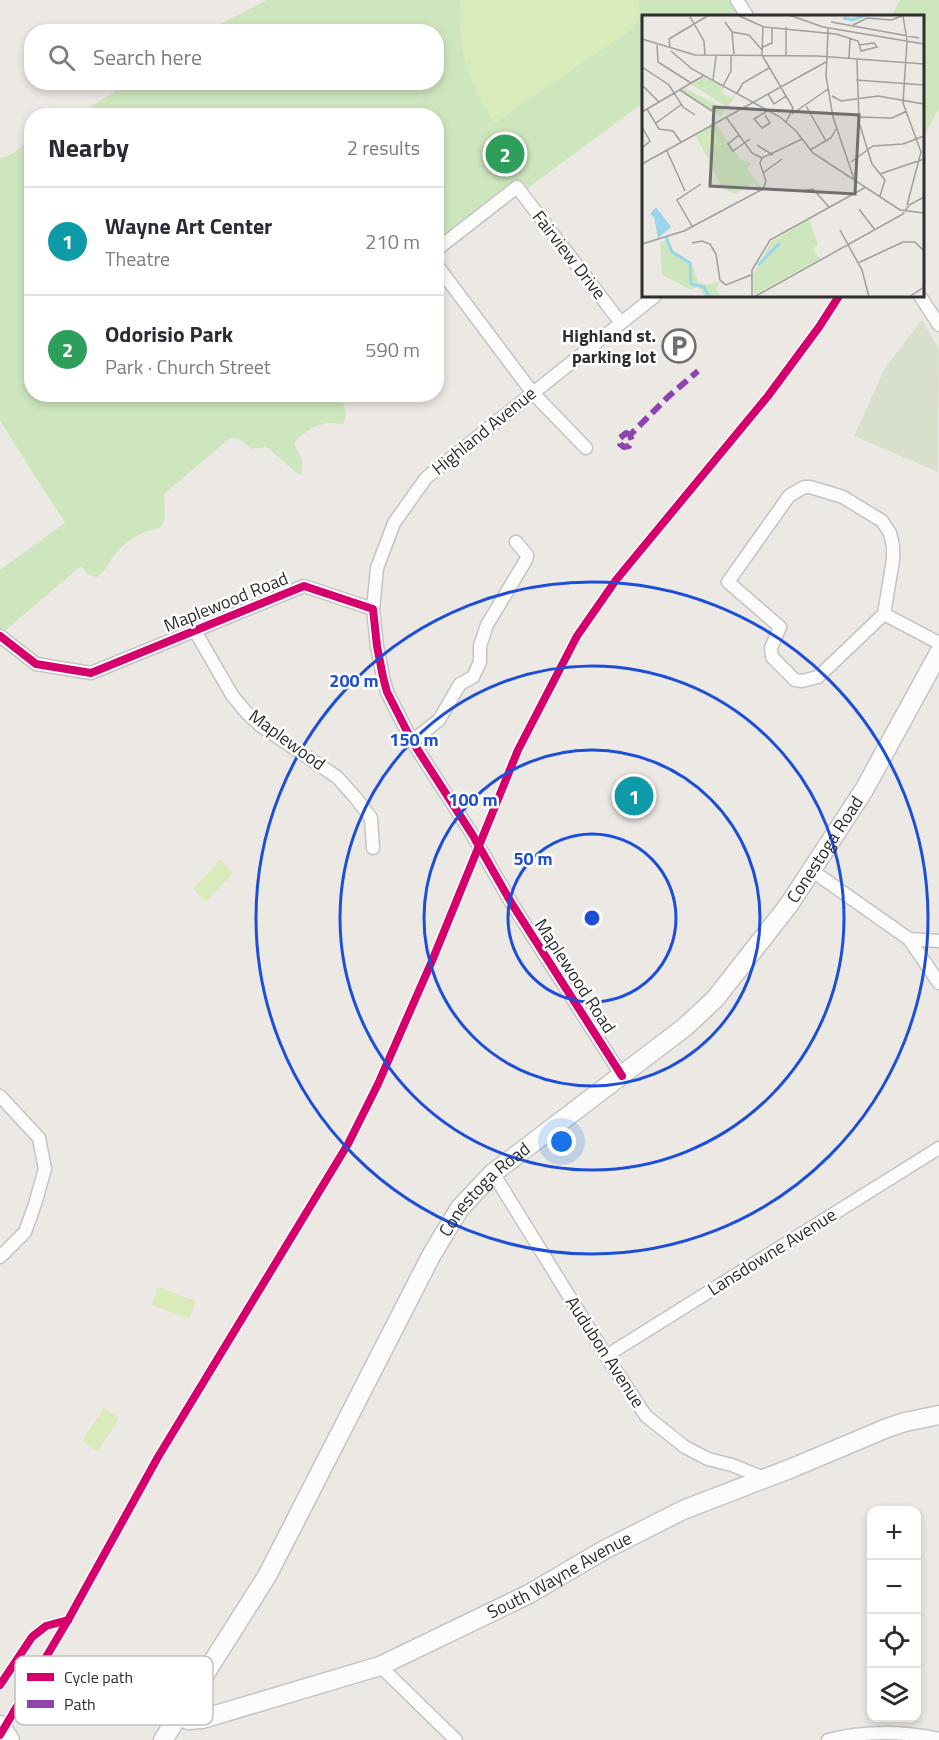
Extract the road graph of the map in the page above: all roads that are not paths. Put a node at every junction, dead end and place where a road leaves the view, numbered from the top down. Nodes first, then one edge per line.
1 (737, 0) edge
2 (746, 15) edge
3 (444, 244) edge
4 (444, 275) edge
5 (654, 297) edge
6 (921, 297) edge
7 (621, 323) junction
8 (939, 325) edge
9 (532, 392) junction
10 (586, 448) dead end
11 (516, 542) dead end
12 (373, 609) junction
13 (884, 614) junction
14 (195, 631) junction
15 (0, 636) edge
16 (939, 643) edge
17 (939, 653) edge
18 (412, 741) junction
19 (373, 848) dead end
20 (811, 870) junction
21 (909, 939) junction
22 (939, 941) edge
23 (939, 983) edge
24 (622, 1076) junction
25 (0, 1096) edge
26 (939, 1148) edge
27 (493, 1173) junction
28 (0, 1257) edge
29 (606, 1356) junction
30 (939, 1415) edge
31 (764, 1478) junction
32 (213, 1660) edge
33 (380, 1666) junction
34 (213, 1716) edge
35 (0, 1725) edge
36 (172, 1725) edge
37 (917, 1737) edge
38 (939, 1739) edge
39 (9, 1740) edge
40 (163, 1740) edge
41 (456, 1740) edge
42 (828, 1740) edge

1 - 2 street
3 - 7 street, Fairview Drive
4 - 9 street
5 - 7 street, Highland Avenue
6 - 8 street
7 - 9 street, Highland Avenue
9 - 10 street
9 - 12 street, Highland Avenue
11 - 18 street
12 - 14 street, Maplewood Road
12 - 18 street, Maplewood Road
13 - 13 street
13 - 16 street
14 - 15 street, Maplewood Road
14 - 19 street, Maplewood
17 - 20 main road, Conestoga Road
18 - 24 street, Maplewood Road
20 - 21 street
20 - 24 main road, Conestoga Road
21 - 22 street
21 - 23 street
24 - 27 main road, Conestoga Road
25 - 28 street
26 - 29 street, Lansdowne Avenue
27 - 29 street, Audubon Avenue
27 - 32 main road, Conestoga Road
29 - 31 street, Audubon Avenue
30 - 31 main road, South Wayne Avenue
31 - 33 main road, South Wayne Avenue
33 - 34 main road, South Wayne Avenue
33 - 41 street
35 - 39 main road
36 - 40 main road, Conestoga Road
37 - 38 street
37 - 42 street

